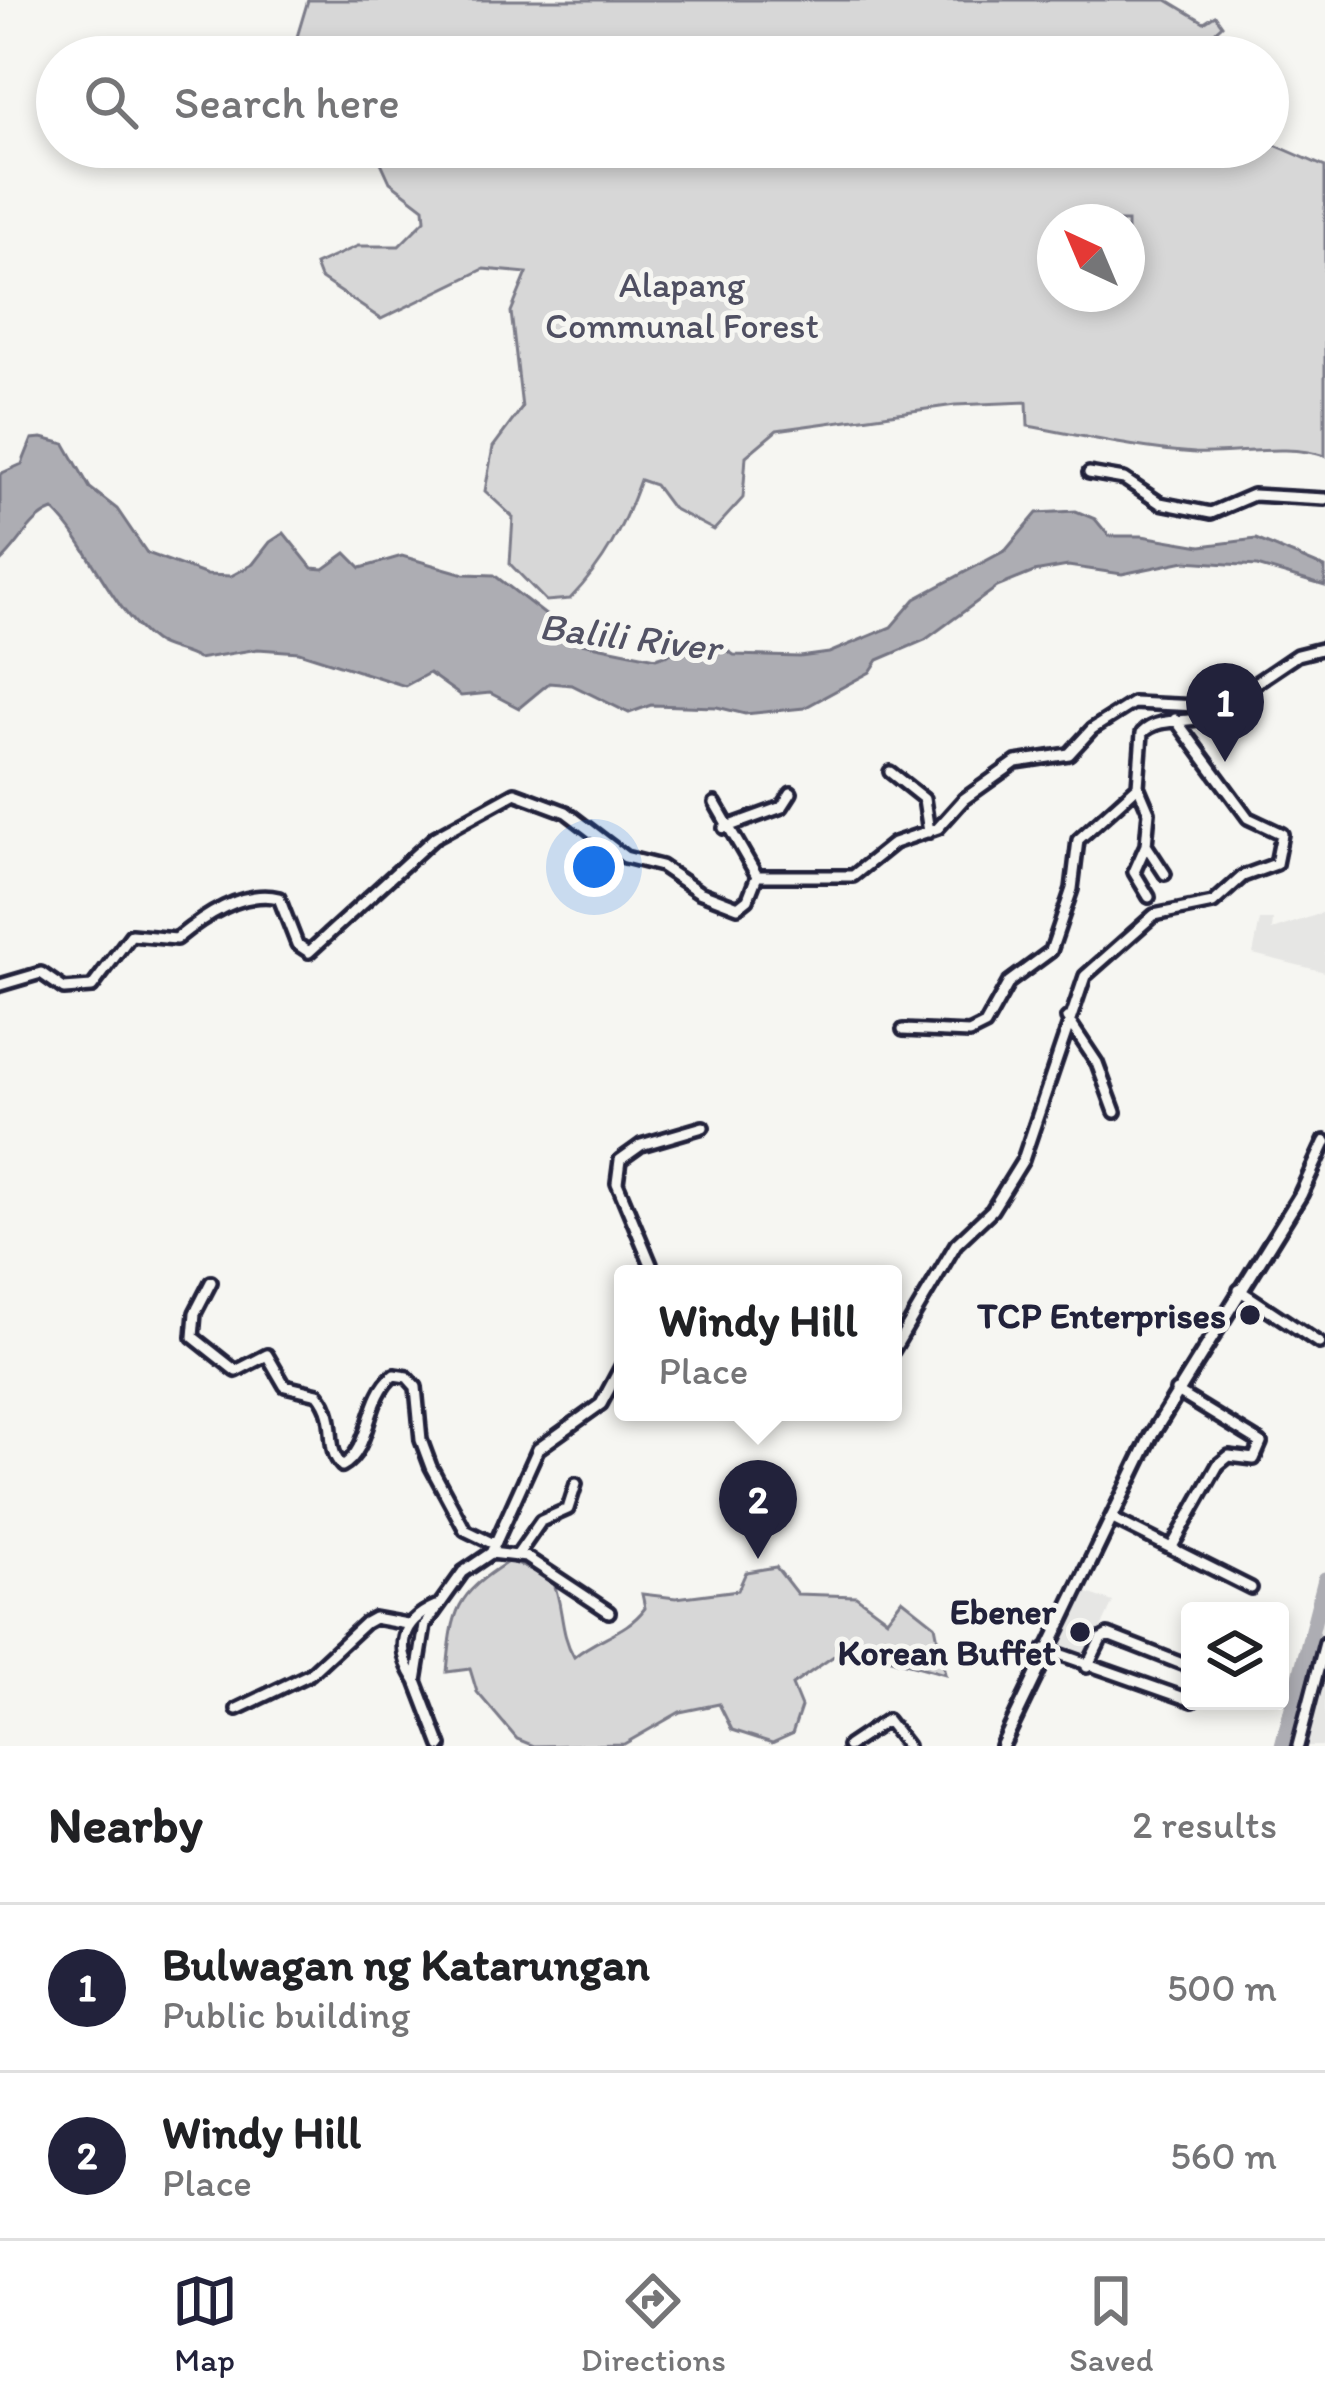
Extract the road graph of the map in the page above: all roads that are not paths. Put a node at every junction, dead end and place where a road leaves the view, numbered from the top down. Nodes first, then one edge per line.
1 (1089, 473) dead end
2 (1325, 499) edge
3 (1325, 648) edge
4 (1220, 706) junction
5 (1174, 719) junction
6 (890, 772) dead end
7 (1138, 786) junction
8 (791, 793) dead end
9 (715, 803) dead end
10 (724, 828) junction
11 (929, 832) junction
12 (1146, 845) junction
13 (1165, 874) dead end
14 (757, 876) junction
15 (1150, 897) dead end
16 (0, 985) edge
17 (1067, 1018) junction
18 (903, 1030) dead end
19 (1115, 1112) dead end
20 (704, 1127) dead end
21 (1325, 1142) edge
22 (652, 1265) edge
23 (212, 1282) dead end
24 (1239, 1289) junction
25 (902, 1336) edge
26 (1319, 1342) dead end
27 (614, 1380) edge
28 (1176, 1391) junction
29 (576, 1484) dead end
30 (1111, 1518) junction
31 (1173, 1545) junction
32 (492, 1548) junction
33 (518, 1554) junction
34 (1251, 1588) dead end
35 (436, 1606) junction
36 (609, 1612) dead end
37 (407, 1624) junction
38 (1325, 1643) edge
39 (1046, 1649) junction
40 (1181, 1663) edge
41 (1087, 1667) junction
42 (416, 1681) junction
43 (1181, 1697) edge
44 (237, 1709) dead end
45 (441, 1746) edge
46 (848, 1746) edge
47 (907, 1746) edge
48 (1002, 1746) edge
49 (1298, 1746) edge

1 - 2 street
3 - 4 street
4 - 5 street
4 - 11 street
5 - 7 street
5 - 17 street
6 - 11 street
7 - 12 street
7 - 18 street
8 - 10 street
9 - 10 street
10 - 14 street
11 - 14 street
12 - 13 street
12 - 15 street
14 - 16 street
17 - 19 street
17 - 25 street
20 - 22 street
21 - 24 main road
23 - 32 street
24 - 26 street
24 - 28 main road
27 - 32 street
28 - 30 main road
28 - 31 street
29 - 33 street
30 - 31 street
30 - 39 main road
31 - 34 street
32 - 33 street
32 - 35 street
33 - 36 street
35 - 37 street
35 - 42 street
37 - 42 street
37 - 44 street
38 - 49 street
39 - 41 street
39 - 48 main road
40 - 41 street
41 - 43 street
42 - 45 street
46 - 47 street

